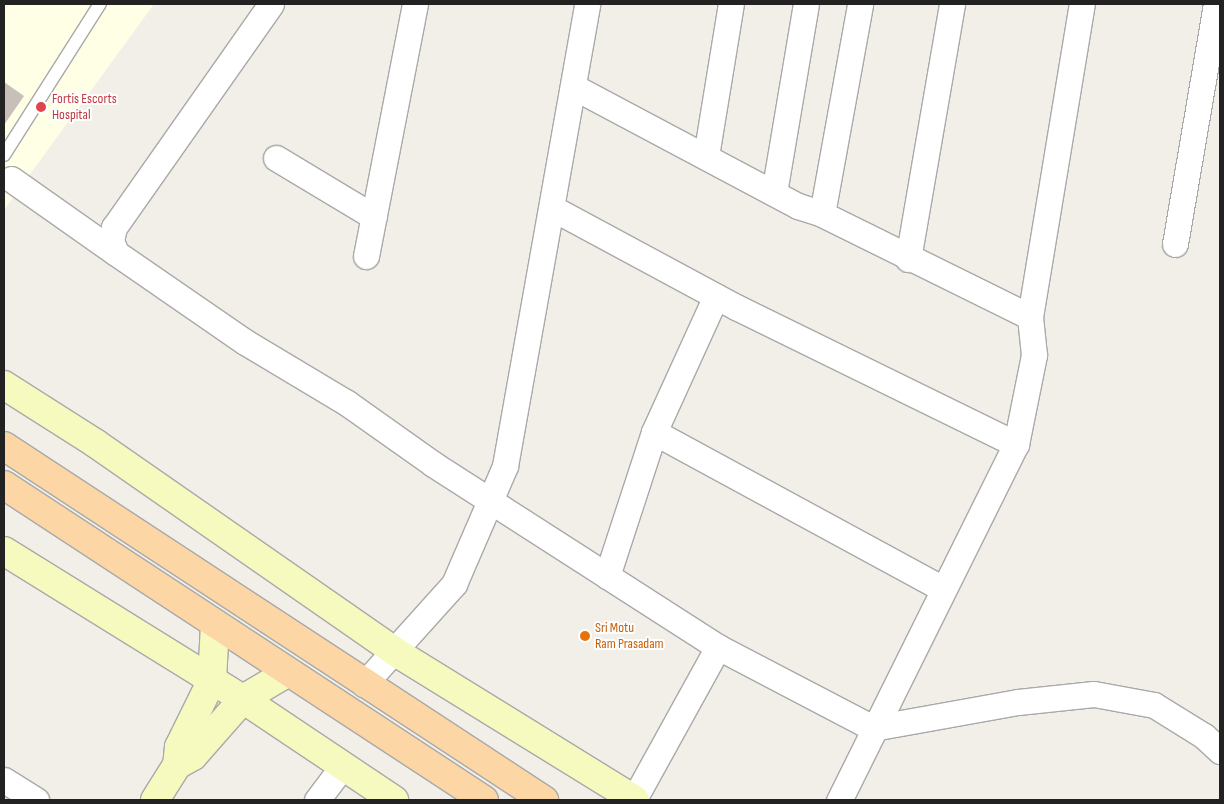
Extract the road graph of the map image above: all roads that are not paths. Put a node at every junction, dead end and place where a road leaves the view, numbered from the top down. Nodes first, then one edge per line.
1 (100, 4) edge
2 (271, 4) edge
3 (415, 4) edge
4 (587, 4) edge
5 (731, 4) edge
6 (806, 4) edge
7 (860, 4) edge
8 (952, 4) edge
9 (1082, 4) edge
10 (1216, 4) edge
11 (574, 87) junction
12 (4, 156) edge
13 (706, 156) junction
14 (276, 158) dead end
15 (11, 180) dead end
16 (774, 192) junction
17 (552, 208) junction
18 (822, 214) junction
19 (374, 217) junction
20 (1175, 244) dead end
21 (116, 253) junction
22 (366, 256) dead end
23 (908, 259) junction
24 (716, 296) junction
25 (1030, 317) junction
26 (4, 384) edge
27 (654, 432) junction
28 (1016, 444) junction
29 (4, 446) edge
30 (4, 484) edge
31 (491, 500) junction
32 (4, 552) edge
33 (607, 576) junction
34 (943, 589) junction
35 (215, 625) junction
36 (718, 647) junction
37 (394, 651) junction
38 (287, 673) junction
39 (212, 680) junction
40 (364, 684) junction
41 (243, 699) junction
42 (873, 728) junction
43 (1220, 751) edge
44 (177, 765) junction
45 (342, 767) junction
46 (4, 780) edge
47 (36, 800) edge
48 (155, 800) edge
49 (317, 800) edge
50 (394, 800) edge
51 (484, 800) edge
52 (544, 800) edge
53 (635, 800) edge
54 (838, 800) edge

1 - 12 lane
2 - 21 street
3 - 19 street
4 - 11 street
5 - 13 street
6 - 16 street
7 - 18 street
8 - 23 street
9 - 25 street
10 - 20 street
11 - 13 street
11 - 17 street
13 - 16 street
14 - 19 street
15 - 21 street
16 - 18 street
17 - 24 street
17 - 31 street
18 - 23 street
19 - 22 street
21 - 31 street
23 - 25 street
24 - 27 street
24 - 28 street
25 - 28 street
26 - 37 street
27 - 33 street
27 - 34 street
28 - 34 street
29 - 40 main road
30 - 35 main road
31 - 33 street
31 - 37 street
32 - 39 street
33 - 36 street
34 - 42 street
35 - 38 main road
35 - 39 street
36 - 42 street
36 - 53 street
37 - 40 street
37 - 53 street
38 - 41 street
38 - 51 main road
39 - 41 street
39 - 44 street
40 - 52 main road
41 - 44 street
41 - 45 street
42 - 43 street
42 - 54 street
44 - 48 street
45 - 49 street
45 - 50 street
46 - 47 street

